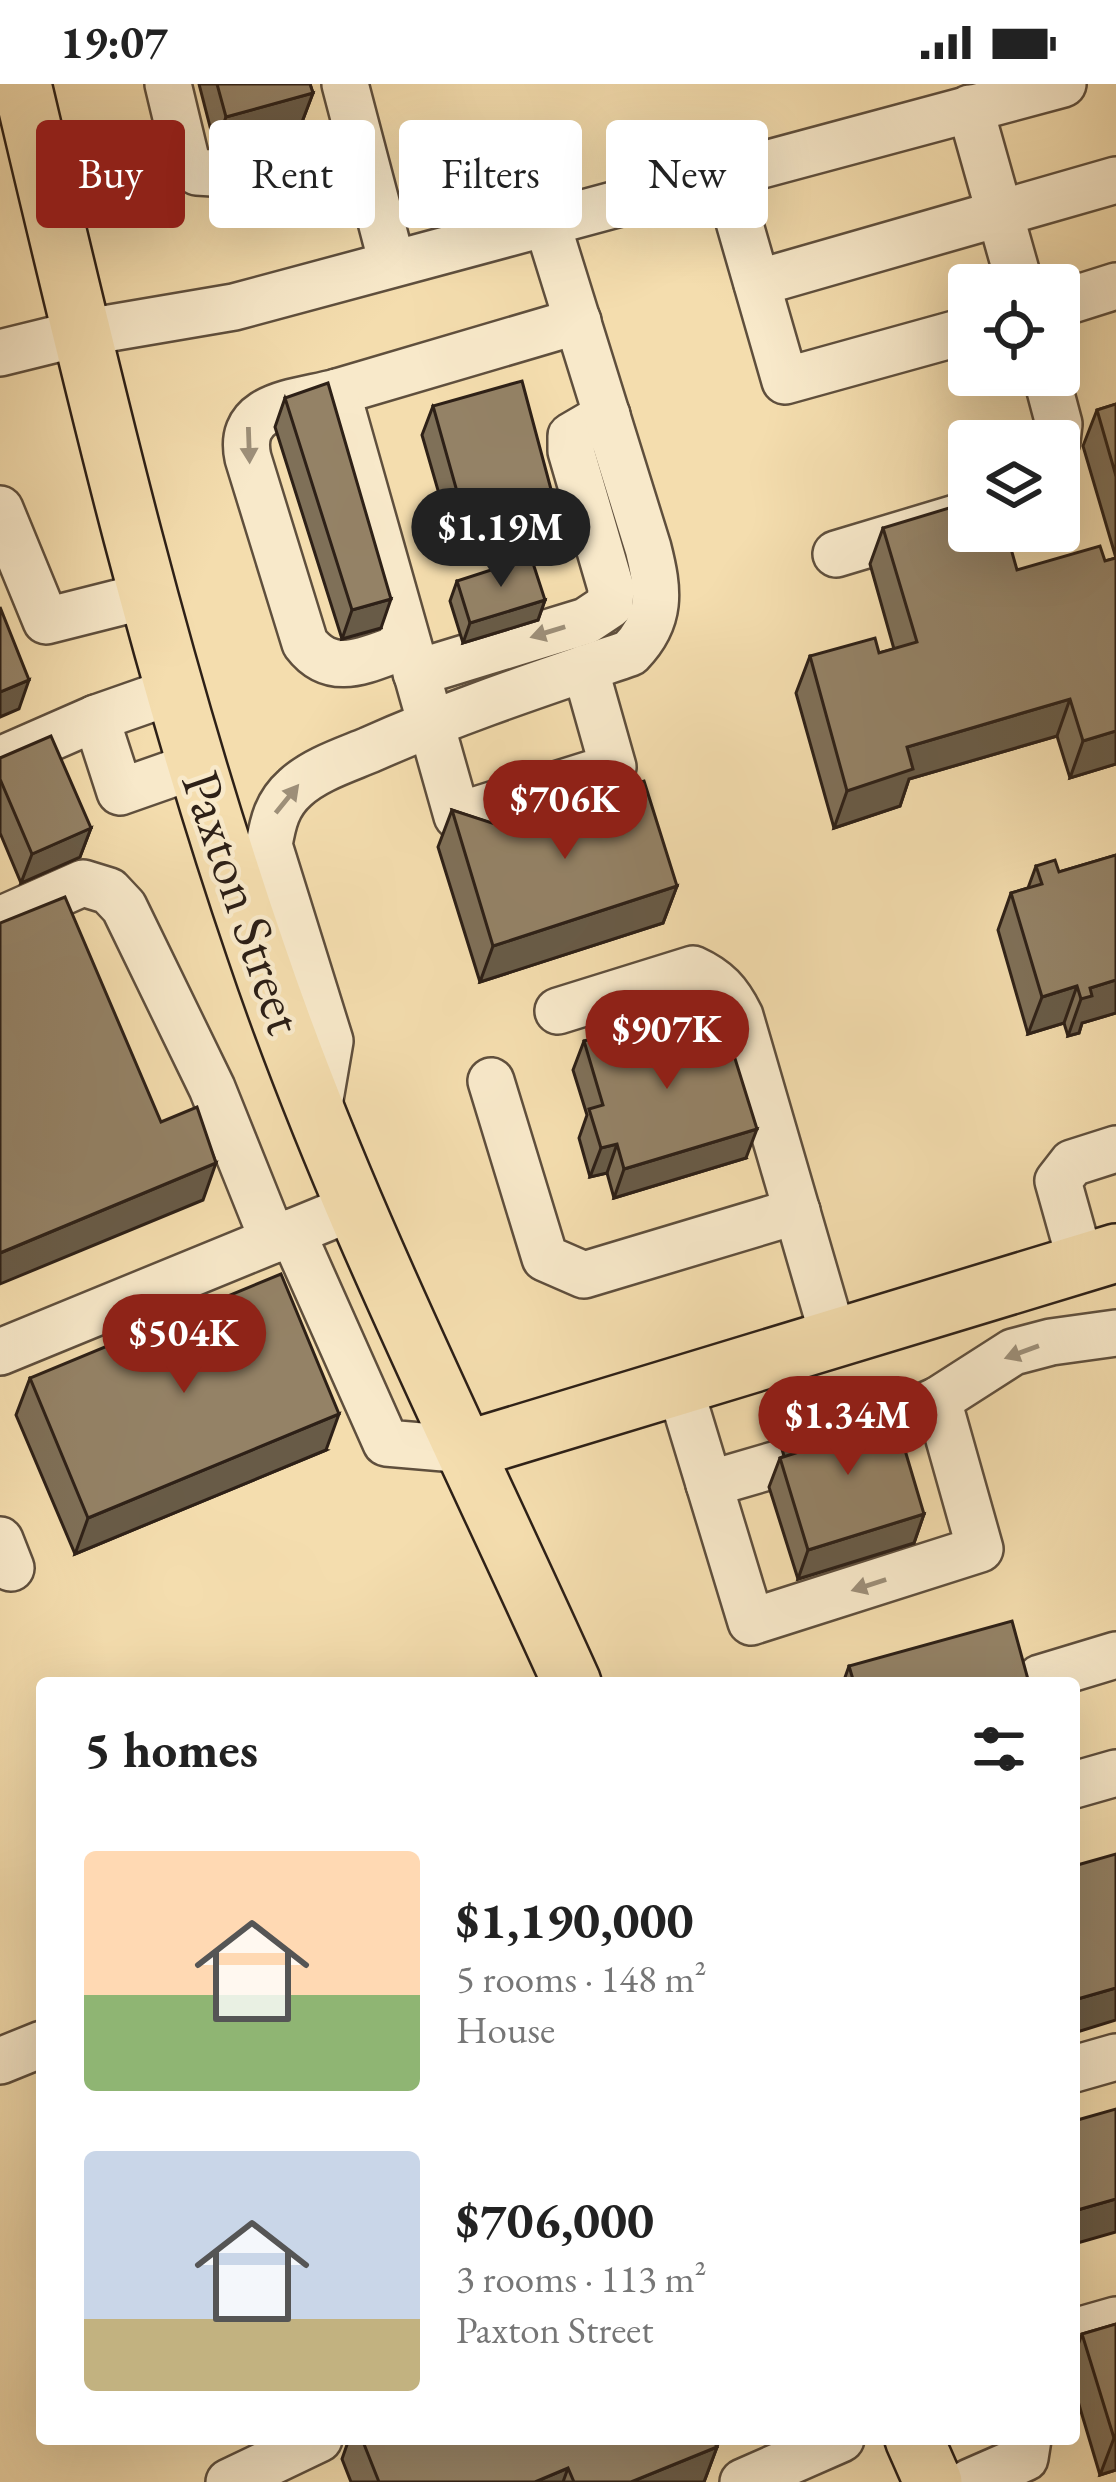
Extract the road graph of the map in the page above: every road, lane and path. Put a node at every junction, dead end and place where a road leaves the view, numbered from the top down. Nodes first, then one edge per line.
1 (22, 84) edge
2 (168, 84) edge
3 (345, 84) edge
4 (1063, 84) edge
5 (970, 108) junction
6 (353, 120) edge
7 (768, 162) edge
8 (209, 173) edge
9 (1116, 180) edge
10 (375, 202) edge
11 (1000, 214) junction
12 (517, 228) edge
13 (549, 228) edge
14 (741, 228) edge
15 (392, 263) junction
16 (1014, 264) edge
17 (757, 283) junction
18 (1116, 286) edge
19 (1080, 297) edge
20 (578, 321) junction
21 (81, 333) junction
22 (948, 336) edge
23 (0, 353) edge
24 (337, 392) junction
25 (607, 415) junction
26 (0, 509) edge
27 (948, 520) edge
28 (836, 554) dead end
29 (149, 595) junction
30 (412, 659) junction
31 (585, 668) junction
32 (173, 691) junction
33 (96, 718) junction
34 (429, 723) junction
35 (0, 760) edge
36 (197, 765) junction
37 (0, 920) edge
38 (558, 1011) dead end
39 (491, 1081) dead end
40 (318, 1111) junction
41 (1116, 1149) edge
42 (356, 1206) junction
43 (796, 1210) junction
44 (283, 1236) junction
45 (1099, 1258) edge
46 (1116, 1334) edge
47 (834, 1339) junction
48 (0, 1352) edge
49 (679, 1385) junction
50 (938, 1400) junction
51 (467, 1450) junction
52 (709, 1484) junction
53 (1116, 1655) edge
54 (569, 1677) edge
55 (1043, 1677) edge
56 (1116, 1773) edge
57 (1080, 1783) edge
58 (36, 2046) edge
59 (1116, 2057) edge
60 (0, 2061) edge
61 (1080, 2066) edge
62 (1116, 2320) edge
63 (1080, 2330) edge
64 (307, 2445) edge
65 (820, 2445) edge
66 (917, 2445) edge
67 (1027, 2445) edge
68 (759, 2463) edge
69 (230, 2482) edge
70 (933, 2482) edge
71 (970, 2482) edge

1 - 21 main road, Paxton Street
2 - 8 street
3 - 6 street
4 - 5 street
5 - 7 street
5 - 11 street
9 - 11 street
10 - 15 street
11 - 16 street
11 - 17 street
12 - 15 street
13 - 20 street
14 - 17 street
15 - 21 street
17 - 22 street
18 - 19 street
20 - 24 street
20 - 25 street
21 - 23 street
21 - 29 main road, Paxton Street
24 - 30 street
24 -> 30 street
25 -> 30 street
25 - 31 street
26 - 29 street
27 - 28 street
29 - 32 main road, Paxton Street
30 - 34 street
31 - 34 street
31 - 34 street
32 - 33 street
32 - 36 main road, Paxton Street
33 - 35 street
33 - 36 street
40 -> 34 street
36 - 40 main road, Paxton Street
37 - 44 street
38 - 43 street
39 - 43 street
40 - 42 main road, Paxton Street
41 - 45 street
42 - 44 street
42 - 51 main road, Paxton Street
43 - 47 street
44 - 48 street
44 - 51 street
45 - 47 main road
46 -> 50 street
47 - 49 main road
49 - 51 main road
49 - 52 street
50 - 52 street
50 -> 52 street
51 - 54 main road, Paxton Street
53 - 55 street
56 - 57 street
58 - 60 street
59 - 61 street
62 - 63 street
64 - 69 street
65 - 68 street
66 - 70 main road
67 - 71 street

